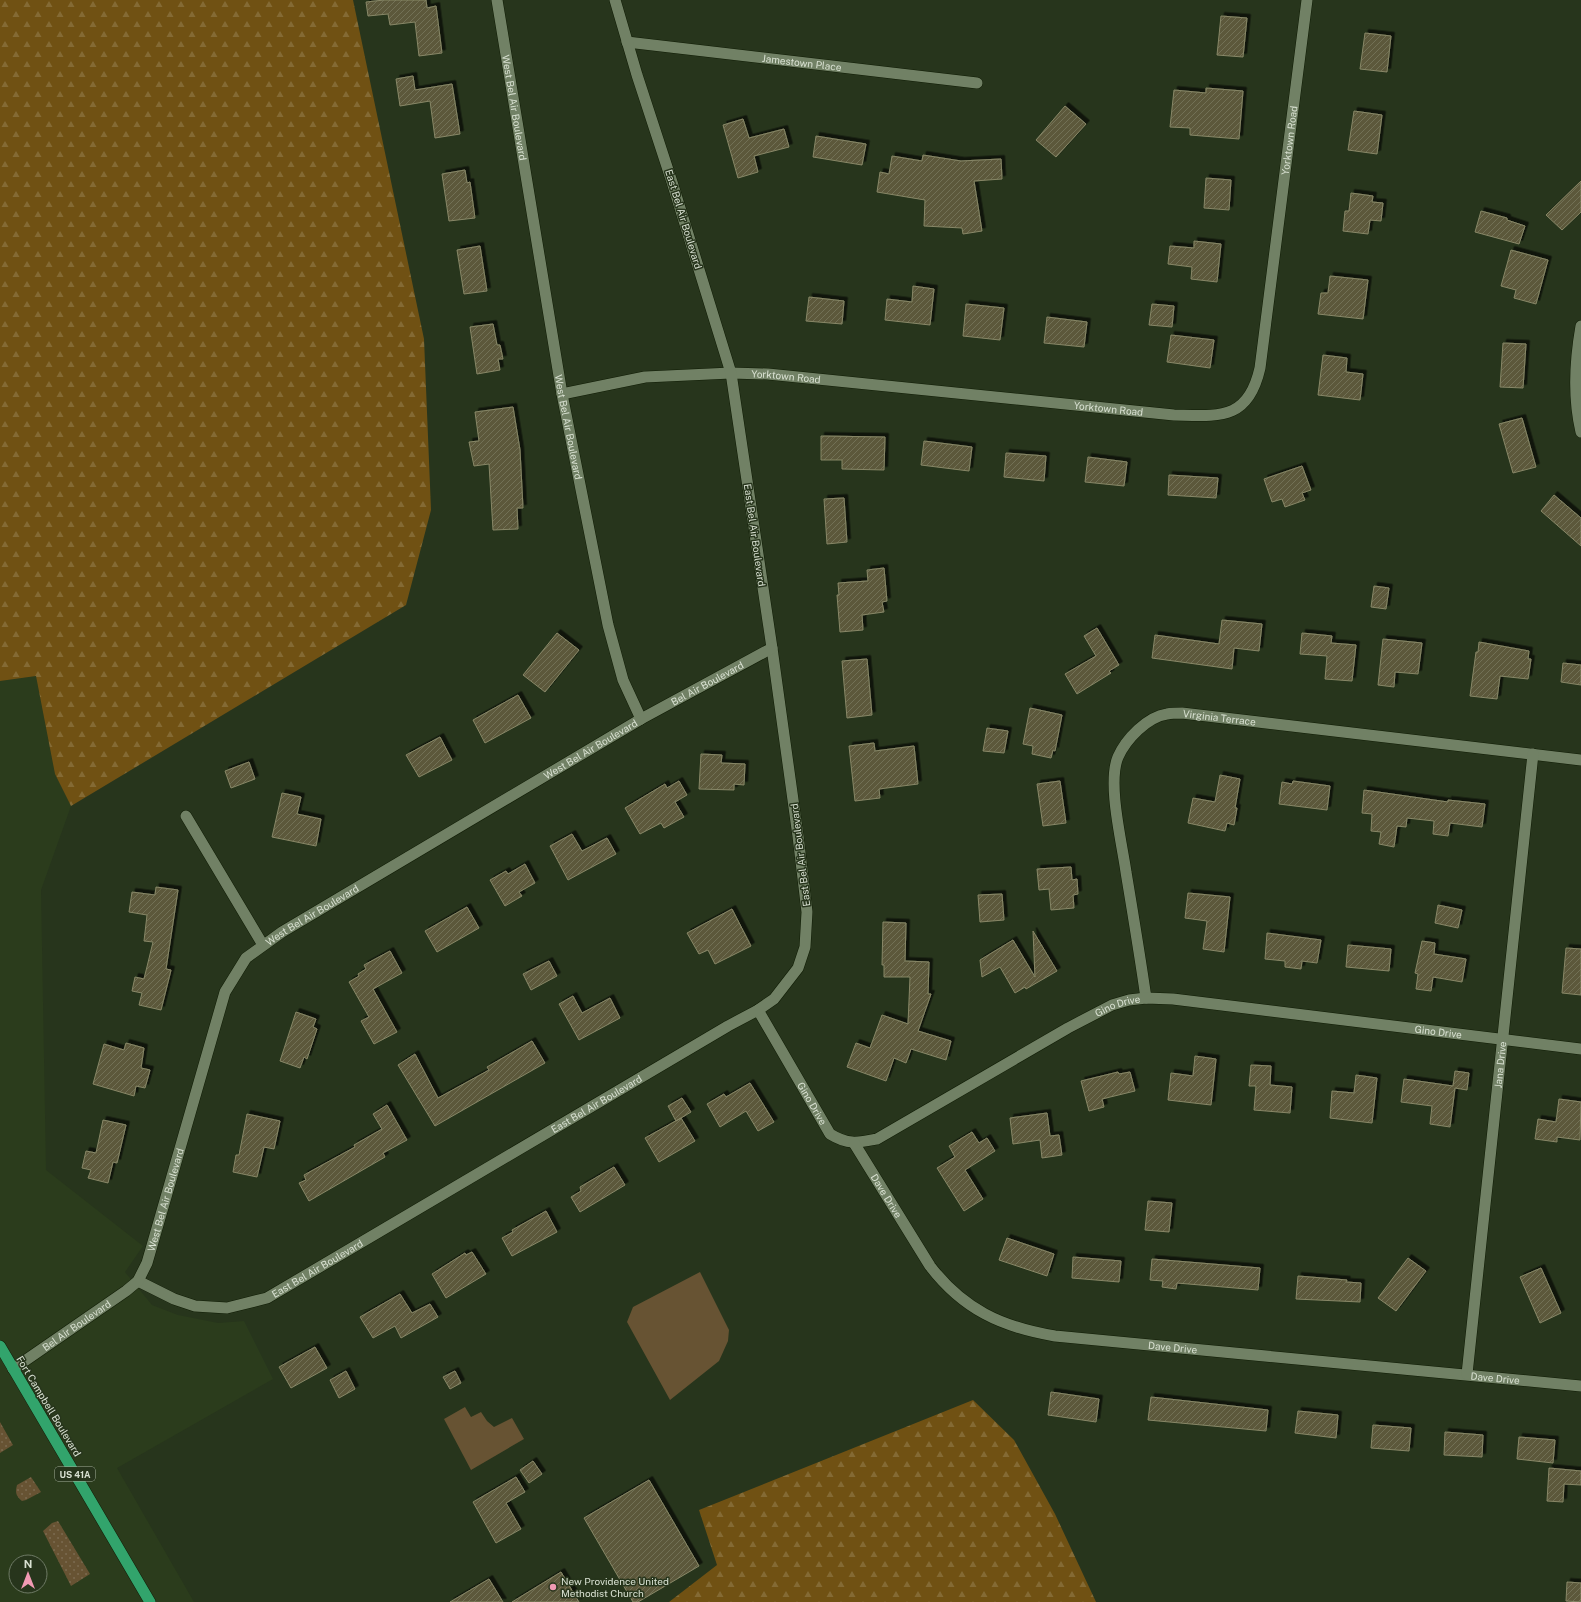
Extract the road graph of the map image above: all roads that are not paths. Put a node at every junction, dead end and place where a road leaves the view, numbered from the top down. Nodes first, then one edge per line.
1 (497, 0) edge
2 (615, 0) edge
3 (1307, 0) edge
4 (627, 42) junction
5 (977, 83) dead end
6 (1581, 326) edge
7 (731, 373) junction
8 (562, 394) junction
9 (1581, 432) edge
10 (772, 648) junction
11 (641, 719) junction
12 (1533, 754) junction
13 (1581, 760) edge
14 (186, 816) dead end
15 (263, 945) junction
16 (1146, 998) junction
17 (758, 1010) junction
18 (1502, 1040) junction
19 (1581, 1049) edge
20 (854, 1143) junction
21 (138, 1281) junction
22 (0, 1346) edge
23 (13, 1368) junction
24 (1466, 1374) junction
25 (1581, 1386) edge
26 (150, 1602) edge

1 - 8 street, West Bel Air Boulevard
2 - 4 street, East Bel Air Boulevard
3 - 7 street, Yorktown Road
4 - 5 street, Jamestown Place
4 - 7 street, East Bel Air Boulevard
6 - 9 street
7 - 8 street, Yorktown Road
7 - 10 street, East Bel Air Boulevard
8 - 11 street, West Bel Air Boulevard
10 - 11 street, Bel Air Boulevard
10 - 17 street, East Bel Air Boulevard
11 - 15 street, West Bel Air Boulevard
12 - 13 street, Virginia Terrace
12 - 16 street, Virginia Terrace
12 - 18 street, Jana Drive
14 - 15 street
15 - 21 street, West Bel Air Boulevard
16 - 18 street, Gino Drive
16 - 20 street, Gino Drive
17 - 20 street, Gino Drive
17 - 21 street, East Bel Air Boulevard
18 - 19 street, Gino Drive
18 - 24 street, Jana Drive
20 - 24 street, Dave Drive
21 - 23 street, Bel Air Boulevard
22 - 23 highway, Fort Campbell Boulevard / US 41A
23 - 26 highway, Fort Campbell Boulevard / US 41A
24 - 25 street, Dave Drive

